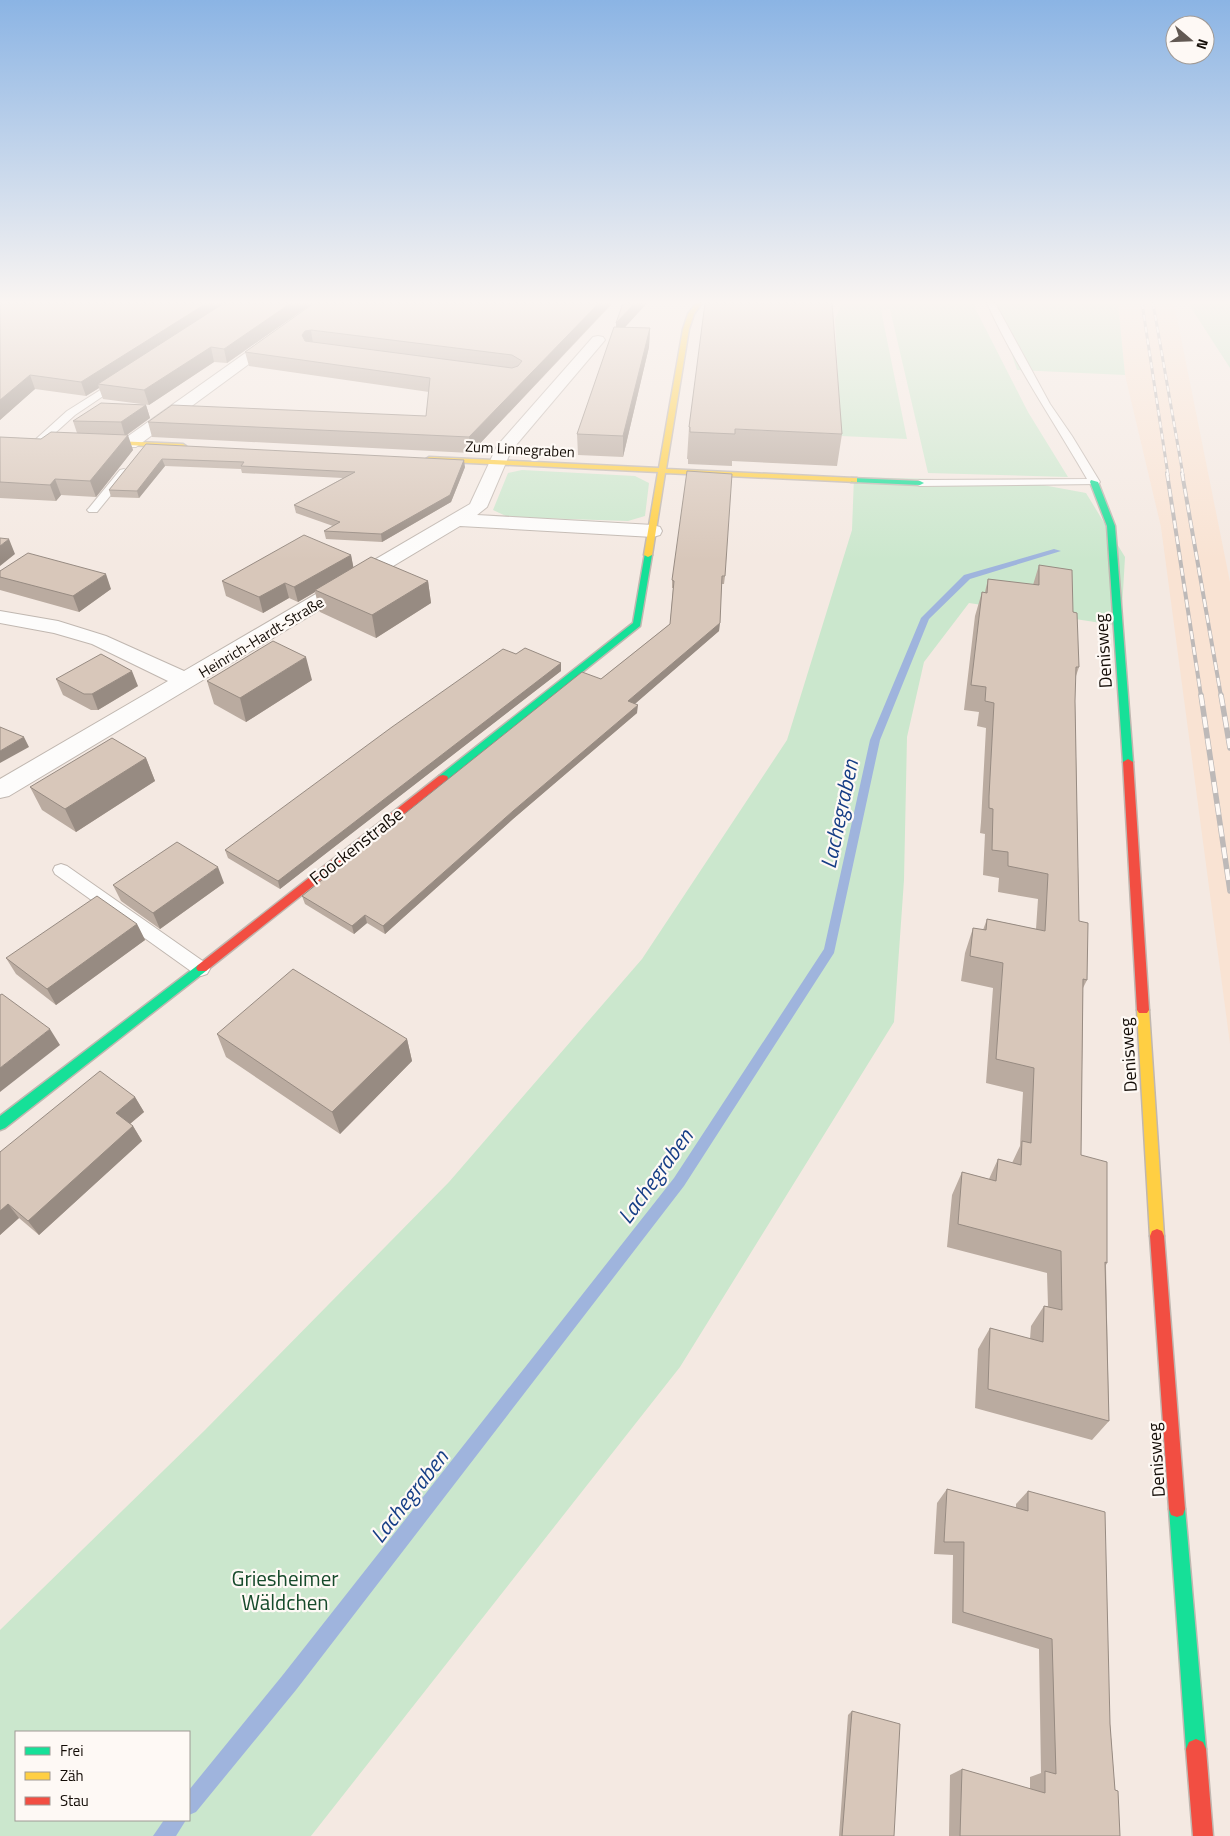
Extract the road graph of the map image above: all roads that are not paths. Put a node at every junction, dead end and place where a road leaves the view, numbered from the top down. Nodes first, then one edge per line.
1 (107, 389) edge
2 (206, 389) edge
3 (548, 389) edge
4 (677, 389) edge
5 (1036, 389) edge
6 (35, 441) joint
7 (58, 441) edge
8 (85, 442) edge
9 (130, 444) junction
10 (146, 444) junction
11 (195, 447) edge
12 (419, 458) edge
13 (497, 462) junction
14 (664, 471) junction
15 (1094, 482) junction
16 (920, 483) joint
17 (93, 510) dead end
18 (459, 520) junction
19 (653, 531) junction
20 (0, 617) edge
21 (187, 681) junction
22 (0, 790) edge
23 (61, 870) dead end
24 (201, 969) junction
25 (0, 1124) edge
26 (1203, 1836) edge

1 - 6 lane
2 - 9 street
3 - 13 street, Heinrich-Hardt-Straße
4 - 14 street, Foockenstraße
5 - 15 lane, Denisweg
6 - 7 street
8 - 9 street
9 - 10 street
10 - 11 street
10 - 17 lane
12 - 13 street, Zum Linnegraben
13 - 14 street, Zum Linnegraben
13 - 18 street, Heinrich-Hardt-Straße
14 - 16 street, Zum Linnegraben
14 - 19 street, Foockenstraße
15 - 16 lane
15 - 26 street, Denisweg
18 - 19 street
18 - 21 street, Heinrich-Hardt-Straße
19 - 24 street, Foockenstraße
20 - 21 street
21 - 22 street, Heinrich-Hardt-Straße
23 - 24 lane
24 - 25 street, Foockenstraße

